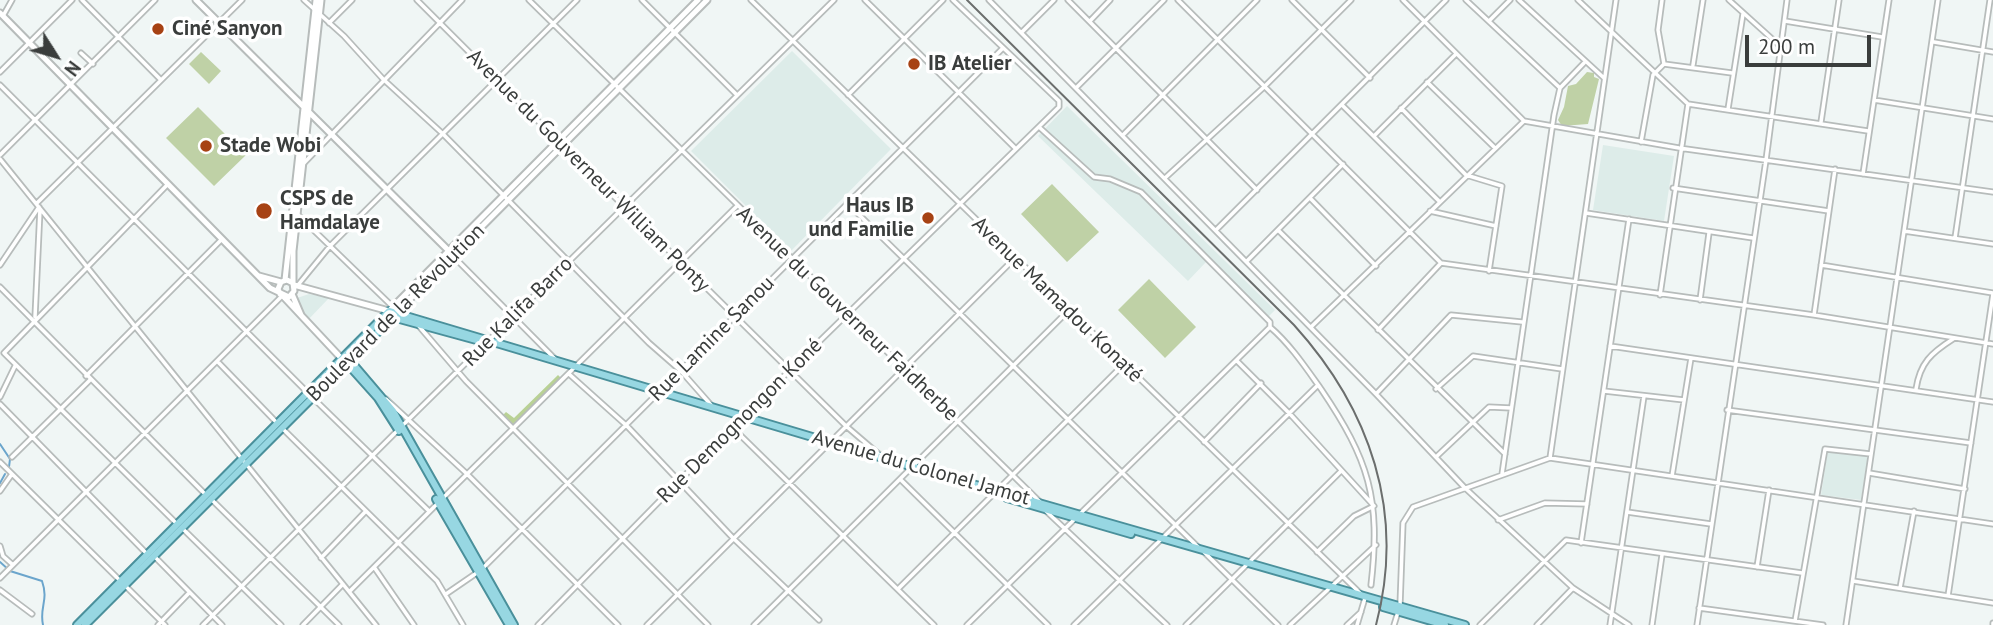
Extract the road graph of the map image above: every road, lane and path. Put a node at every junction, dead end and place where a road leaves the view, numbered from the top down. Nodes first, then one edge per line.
1 (12, 0) edge
2 (72, 0) edge
3 (82, 0) edge
4 (155, 0) edge
5 (196, 0) edge
6 (242, 0) edge
7 (304, 0) edge
8 (316, 0) edge
9 (321, 0) edge
10 (352, 0) edge
11 (417, 0) edge
12 (463, 0) edge
13 (529, 0) edge
14 (577, 0) edge
15 (642, 0) edge
16 (698, 0) edge
17 (707, 0) edge
18 (751, 0) edge
19 (834, 0) edge
20 (865, 0) edge
21 (943, 0) edge
22 (953, 0) edge
23 (989, 0) edge
24 (1054, 0) edge
25 (1068, 0) edge
26 (1110, 0) edge
27 (1164, 0) edge
28 (1178, 0) edge
29 (1257, 0) edge
30 (1292, 0) edge
31 (1351, 0) edge
32 (1403, 0) edge
33 (1446, 0) edge
34 (1466, 0) edge
35 (1510, 0) edge
36 (1518, 0) edge
37 (1578, 0) edge
38 (1616, 0) edge
39 (1662, 0) edge
40 (1703, 0) edge
41 (1729, 0) edge
42 (1787, 0) edge
43 (1839, 0) edge
44 (1889, 0) edge
45 (1938, 0) edge
46 (1990, 0) edge
47 (317, 12) junction
48 (1743, 14) junction
49 (2, 15) edge
50 (1090, 21) junction
51 (1489, 21) junction
52 (1785, 21) junction
53 (219, 23) junction
54 (329, 23) junction
55 (440, 23) junction
56 (1425, 23) junction
57 (553, 24) junction
58 (1836, 29) junction
59 (1321, 30) junction
60 (672, 31) junction
61 (1022, 32) junction
62 (1611, 33) junction
63 (1882, 37) junction
64 (118, 38) junction
65 (904, 39) junction
66 (1217, 40) junction
67 (792, 41) junction
68 (1934, 42) junction
69 (30, 43) junction
70 (1780, 46) junction
71 (1116, 47) junction
72 (1003, 48) junction
73 (1983, 50) junction
74 (1993, 52) edge
75 (81, 53) dead end
76 (1456, 54) junction
77 (1584, 63) junction
78 (93, 64) junction
79 (1664, 64) junction
80 (1693, 65) junction
81 (0, 72) edge
82 (1732, 72) junction
83 (1653, 75) junction
84 (1370, 78) junction
85 (1604, 78) junction
86 (383, 79) junction
87 (161, 80) junction
88 (497, 80) junction
89 (1427, 82) junction
90 (0, 85) edge
91 (72, 85) junction
92 (617, 86) junction
93 (1264, 87) junction
94 (1560, 88) junction
95 (1076, 89) junction
96 (958, 92) junction
97 (736, 94) junction
98 (1164, 94) junction
99 (848, 95) junction
100 (1874, 100) junction
101 (1688, 104) junction
102 (1342, 105) junction
103 (1923, 107) junction
104 (1401, 108) junction
105 (1728, 108) junction
106 (307, 110) junction
107 (1773, 116) junction
108 (1972, 116) junction
109 (1993, 119) edge
110 (35, 120) junction
111 (1524, 121) junction
112 (1821, 123) junction
113 (1039, 127) junction
114 (1552, 127) junction
115 (113, 128) junction
116 (1868, 131) junction
117 (1598, 133) junction
118 (443, 134) junction
119 (331, 135) junction
120 (1123, 135) junction
121 (1312, 135) junction
122 (1374, 136) junction
123 (1208, 138) junction
124 (1641, 142) junction
125 (560, 143) junction
126 (903, 148) junction
127 (1495, 148) junction
128 (1679, 148) junction
129 (1016, 149) junction
130 (680, 150) junction
131 (0, 157) edge
132 (1766, 160) junction
133 (78, 162) junction
134 (303, 164) junction
135 (1343, 164) junction
136 (1835, 169) junction
137 (1863, 174) junction
138 (1466, 175) junction
139 (1165, 178) junction
140 (1913, 181) junction
141 (168, 184) junction
142 (1673, 188) junction
143 (1962, 188) junction
144 (388, 189) junction
145 (1257, 190) junction
146 (1993, 192) edge
147 (506, 198) junction
148 (1310, 198) junction
149 (1759, 200) junction
150 (1439, 201) junction
151 (847, 203) junction
152 (960, 204) junction
153 (39, 206) junction
154 (737, 206) junction
155 (624, 207) junction
156 (1429, 211) junction
157 (1829, 211) junction
158 (1586, 213) junction
159 (298, 214) junction
160 (133, 219) junction
161 (1629, 219) junction
162 (1669, 225) junction
163 (1496, 226) junction
164 (1216, 230) junction
165 (1278, 230) junction
166 (1904, 231) junction
167 (1410, 232) junction
168 (1709, 232) junction
169 (1955, 238) junction
170 (222, 239) junction
171 (1754, 239) junction
172 (1993, 244) edge
173 (330, 247) junction
174 (451, 253) junction
175 (1015, 258) junction
176 (791, 259) junction
177 (904, 259) junction
178 (570, 261) junction
179 (1247, 261) junction
180 (680, 263) junction
181 (1441, 263) junction
182 (0, 265) edge
183 (1376, 265) junction
184 (1821, 265) junction
185 (86, 266) junction
186 (1489, 271) junction
187 (190, 275) junction
188 (259, 276) junction
189 (1531, 276) junction
190 (1899, 278) junction
191 (283, 281) junction
192 (1574, 284) junction
193 (0, 287) edge
194 (294, 288) junction
195 (1619, 289) junction
196 (1993, 293) edge
197 (1660, 295) junction
198 (282, 296) junction
199 (1344, 297) junction
200 (1700, 300) junction
201 (1743, 306) junction
202 (1069, 310) junction
203 (391, 312) junction
204 (959, 313) junction
205 (847, 314) junction
206 (1814, 315) junction
207 (514, 316) junction
208 (735, 317) junction
209 (302, 318) junction
210 (624, 318) junction
211 (35, 319) junction
212 (417, 321) junction
213 (1523, 322) junction
214 (1269, 327) junction
215 (1311, 327) junction
216 (136, 328) junction
217 (1891, 328) junction
218 (1378, 330) junction
219 (247, 331) junction
220 (1954, 338) junction
221 (488, 341) junction
222 (1987, 343) junction
223 (1993, 344) edge
224 (1610, 346) junction
225 (344, 357) junction
226 (1690, 358) junction
227 (1408, 360) junction
228 (218, 361) junction
229 (1237, 361) junction
230 (559, 362) junction
231 (1518, 362) junction
232 (1734, 364) junction
233 (1123, 365) junction
234 (15, 366) junction
235 (1013, 366) junction
236 (573, 369) junction
237 (904, 369) junction
238 (1562, 369) junction
239 (790, 370) junction
240 (681, 371) junction
241 (459, 372) junction
242 (88, 378) junction
243 (1261, 383) junction
244 (1318, 385) junction
245 (1882, 385) junction
246 (1436, 389) junction
247 (1916, 390) junction
248 (187, 391) junction
249 (1604, 391) junction
250 (658, 392) junction
251 (1377, 394) junction
252 (310, 395) junction
253 (382, 395) junction
254 (1644, 396) junction
255 (0, 397) edge
256 (1684, 400) junction
257 (1979, 400) junction
258 (1993, 402) edge
259 (0, 404) edge
260 (712, 406) junction
261 (1511, 408) junction
262 (1727, 410) junction
263 (61, 411) junction
264 (718, 412) junction
265 (1290, 414) junction
266 (742, 417) junction
267 (1179, 418) junction
268 (409, 419) junction
269 (1069, 419) junction
270 (957, 422) junction
271 (1472, 424) junction
272 (279, 425) junction
273 (627, 426) junction
274 (846, 426) junction
275 (733, 427) junction
276 (400, 428) junction
277 (513, 428) junction
278 (1875, 429) junction
279 (146, 433) junction
280 (32, 439) junction
281 (1204, 442) junction
282 (829, 443) junction
283 (1972, 443) junction
284 (1505, 454) junction
285 (1871, 454) junction
286 (373, 455) junction
287 (12, 457) dead end
288 (883, 457) junction
289 (1436, 457) junction
290 (1550, 458) junction
291 (243, 461) junction
292 (0, 462) edge
293 (117, 464) junction
294 (1593, 464) junction
295 (911, 468) junction
296 (1633, 470) junction
297 (1234, 471) junction
298 (1342, 471) junction
299 (1013, 473) junction
300 (1869, 473) junction
301 (12, 474) junction
302 (467, 474) junction
303 (1121, 474) junction
304 (1502, 474) junction
305 (1672, 476) junction
306 (900, 479) junction
307 (682, 481) junction
308 (1717, 482) junction
309 (568, 483) junction
310 (790, 483) junction
311 (341, 487) junction
312 (1464, 487) junction
313 (1769, 489) junction
314 (1965, 489) junction
315 (0, 491) edge
316 (993, 492) junction
317 (88, 493) junction
318 (208, 496) junction
319 (1817, 496) junction
320 (440, 502) junction
321 (1587, 503) junction
322 (1864, 503) junction
323 (1043, 506) junction
324 (1374, 506) junction
325 (366, 511) junction
326 (1914, 511) junction
327 (429, 512) junction
328 (1627, 512) junction
329 (1078, 516) junction
330 (1961, 519) junction
331 (60, 520) junction
332 (1498, 520) junction
333 (1288, 523) junction
334 (1711, 524) junction
335 (1993, 524) edge
336 (1177, 525) junction
337 (179, 526) junction
338 (1065, 529) junction
339 (298, 530) junction
340 (522, 530) junction
341 (954, 532) junction
342 (844, 536) junction
343 (733, 538) junction
344 (622, 539) junction
345 (1161, 540) junction
346 (399, 542) junction
347 (1581, 542) junction
348 (1376, 545) junction
349 (0, 547) edge
350 (1621, 548) junction
351 (1317, 552) junction
352 (1204, 553) junction
353 (150, 555) junction
354 (1662, 555) junction
355 (269, 558) junction
356 (321, 558) junction
357 (1542, 561) junction
358 (1706, 561) junction
359 (374, 566) junction
360 (1245, 566) junction
361 (1758, 567) junction
362 (9, 568) junction
363 (479, 571) junction
364 (1802, 573) junction
365 (1341, 576) junction
366 (0, 578) edge
367 (1231, 580) junction
368 (1120, 581) junction
369 (1853, 581) junction
370 (122, 583) junction
371 (343, 584) junction
372 (578, 585) junction
373 (1008, 585) junction
374 (1371, 585) dead end
375 (241, 586) junction
376 (1573, 588) junction
377 (1900, 588) junction
378 (898, 589) junction
379 (1328, 589) junction
380 (0, 590) edge
381 (789, 590) junction
382 (350, 591) junction
383 (189, 593) junction
384 (446, 594) junction
385 (678, 594) junction
386 (1948, 596) junction
387 (1365, 600) junction
388 (1993, 603) edge
389 (320, 607) junction
390 (1699, 608) junction
391 (1399, 609) junction
392 (1361, 612) junction
393 (32, 614) dead end
394 (212, 615) junction
395 (1612, 615) junction
396 (819, 620) dead end
397 (1795, 621) junction
398 (1443, 623) edge
399 (162, 624) edge
400 (76, 625) edge
401 (85, 625) edge
402 (203, 625) edge
403 (222, 625) edge
404 (281, 625) edge
405 (303, 625) edge
406 (339, 625) edge
407 (376, 625) edge
408 (414, 625) edge
409 (463, 625) edge
410 (511, 625) edge
411 (538, 625) edge
412 (618, 625) edge
413 (647, 625) edge
414 (708, 625) edge
415 (754, 625) edge
416 (934, 625) edge
417 (967, 625) edge
418 (1048, 625) edge
419 (1074, 625) edge
420 (1167, 625) edge
421 (1186, 625) edge
422 (1278, 625) edge
423 (1290, 625) edge
424 (1347, 625) edge
425 (1357, 625) edge
426 (1394, 625) edge
427 (1465, 625) edge
428 (1480, 625) edge
429 (1537, 625) edge
430 (1610, 625) edge
431 (1629, 625) edge
432 (1652, 625) edge
433 (1697, 625) edge
434 (1823, 625) edge
435 (1846, 625) edge

1 - 49 street
2 - 69 street
3 - 64 street
4 - 64 street
5 - 53 main road
6 - 53 street
7 - 47 street
8 - 47 main road
9 - 47 main road
10 - 54 street
11 - 55 street, Avenue du Gouverneur William Ponty
12 - 55 street
13 - 57 street, Avenue du Gouverneur Faidherbe
14 - 57 street
15 - 60 street
16 - 60 main road, Boulevard de la Révolution
17 - 60 main road, Boulevard de la Révolution
18 - 67 street, Avenue Mamadou Konaté
19 - 67 street, Rue Kalifa Barro
20 - 65 street
21 - 65 street
22 - 72 street
23 - 61 street
24 - 61 street
25 - 50 street
26 - 50 street
27 - 71 street
28 - 66 street
29 - 66 street
30 - 59 street
31 - 59 street
32 - 56 street
33 - 56 street
34 - 51 street
35 - 51 street
36 - 77 street
37 - 62 street
38 - 62 street
39 - 79 street
40 - 80 street
41 - 48 street
42 - 52 street
43 - 58 street
44 - 63 street
45 - 68 street
46 - 73 street
47 - 54 street
47 - 106 main road
48 - 70 street
48 - 82 street
49 - 69 main road
50 - 71 street
51 - 94 street
52 - 58 street
52 - 70 street
53 - 87 street
53 - 106 main road
54 - 86 street
55 - 86 street
55 - 88 street, Avenue du Gouverneur William Ponty
56 - 76 street
56 - 84 street
57 - 88 street
57 - 92 street, Avenue du Gouverneur Faidherbe
58 - 63 street
58 - 112 street
59 - 84 street
59 - 93 street
60 - 92 main road, Boulevard de la Révolution
60 - 97 street
61 - 95 street
62 - 83 street
62 - 85 street
63 - 100 street
64 - 78 street
64 - 87 street
65 - 96 street
65 - 99 street
66 - 93 street
66 - 98 street
67 - 97 street, Rue Kalifa Barro
67 - 99 street, Avenue Mamadou Konaté
68 - 73 street
68 - 103 street
69 - 81 street
69 - 91 main road
70 - 107 street
71 - 95 street
71 - 98 street
72 - 96 street, Rue Lamine Sanou
72 - 113 street, Rue Demognongon Koné
73 - 74 street
73 - 108 street
75 - 78 street
76 - 89 street
76 - 111 street
77 - 85 street
77 - 94 street
78 - 91 street
79 - 80 street
79 - 83 street
80 - 82 street
82 - 105 street
83 - 101 street
83 - 124 street
84 - 102 street
85 - 117 street
86 - 118 street
86 - 119 street
87 - 115 street
88 - 118 street
88 - 125 street, Avenue du Gouverneur William Ponty
89 - 104 street
89 - 127 street
90 - 110 street
91 - 110 street
91 - 115 main road
92 - 125 main road, Boulevard de la Révolution
92 - 130 street, Avenue du Gouverneur Faidherbe
93 - 121 street
93 - 123 street
94 - 114 street
95 - 120 street
96 - 126 street, Rue Lamine Sanou
96 - 129 street
97 - 130 street, Rue Kalifa Barro
98 - 120 street
98 - 123 street
99 - 126 street, Avenue Mamadou Konaté
100 - 103 street
100 - 116 street
101 - 105 street
101 - 128 street
102 - 121 street
102 - 122 street
103 - 108 street
103 - 140 street
104 - 122 street
104 - 138 street
105 - 107 street
106 - 119 main road
106 - 134 main road
106 - 191 main road
107 - 112 street
107 - 132 street
108 - 109 street
108 - 143 street
110 - 131 street
110 - 133 street
111 - 114 street
111 - 127 street
112 - 116 street
113 - 129 street, Rue Demognongon Koné
113 - 214 street
114 - 117 street
114 - 189 street
115 - 133 street
115 - 141 main road
116 - 137 street
117 - 124 street
117 - 158 street
118 - 144 street
118 - 147 street
119 - 134 street
119 - 144 main road
120 - 139 street
121 - 135 street
121 - 145 street
122 - 150 street
123 - 139 street
123 - 145 street
124 - 128 street
125 - 147 main road, Boulevard de la Révolution
125 - 155 street, Avenue du Gouverneur William Ponty
126 - 151 street, Rue Lamine Sanou
126 - 152 street, Avenue Mamadou Konaté
127 - 138 street
128 - 132 street
128 - 142 street
129 - 152 street, Rue Demognongon Koné
130 - 154 street, Avenue du Gouverneur Faidherbe
130 - 155 street, Rue Kalifa Barro
131 - 153 street
132 - 136 street
132 - 149 street
133 - 153 street
133 - 160 street
134 - 159 main road
135 - 148 street
135 - 167 street
136 - 137 street
136 - 157 street
137 - 140 street
138 - 150 street
138 - 163 street
139 - 164 street
140 - 143 street
140 - 166 street
141 - 160 street
141 - 170 main road
142 - 149 street
142 - 162 street
143 - 146 street
143 - 169 street
144 - 173 street
144 - 174 main road
145 - 164 street
147 - 174 main road, Boulevard de la Révolution
147 - 178 street
148 - 165 street
148 - 183 street
149 - 157 street
149 - 171 street
150 - 156 street
151 - 176 street, Rue Lamine Sanou
151 - 177 street
152 - 175 street, Avenue Mamadou Konaté
152 - 177 street, Rue Demognongon Koné
153 - 182 street
153 - 185 street
153 - 211 street
154 - 176 street, Avenue du Gouverneur Faidherbe
154 - 180 street
155 - 178 street, Rue Kalifa Barro
155 - 180 street, Avenue du Gouverneur William Ponty
156 - 163 street
156 - 167 street
157 - 184 street
158 - 161 street
158 - 192 street
159 - 173 street
159 - 194 main road
160 - 185 street
160 - 187 street
161 - 162 street
161 - 195 street
162 - 168 street
162 - 197 street
163 - 186 street
164 - 179 street
165 - 179 street
165 - 199 street
166 - 169 street
166 - 190 street
167 - 181 street
167 - 183 street
168 - 171 street
168 - 200 street
169 - 172 street
170 - 187 street
170 - 188 main road
171 - 201 street
173 - 194 street
173 - 203 street
174 - 203 main road, Boulevard de la Révolution
174 - 207 street
175 - 202 street, Avenue Mamadou Konaté
175 - 204 street
176 - 205 street, Avenue du Gouverneur Faidherbe
176 - 208 street, Rue Lamine Sanou
177 - 204 street
177 - 205 street, Rue Demognongon Koné
178 - 207 street, Rue Kalifa Barro
178 - 210 street
179 - 215 street
180 - 208 street, Avenue du Gouverneur William Ponty
180 - 210 street
181 - 186 street
181 - 218 street
183 - 199 street
184 - 190 street
184 - 206 street
185 - 211 street
185 - 216 street
186 - 189 street
187 - 216 street
187 - 219 street
188 - 191 main road
188 - 198 main road
189 - 192 street
189 - 213 street
190 - 196 street
190 - 217 street
191 - 194 main road
191 - 198 main road
192 - 195 street
192 - 238 street
193 - 211 street
194 - 198 main road
194 - 203 main road, Avenue du Colonel Jamot
194 - 209 main road
195 - 197 street
195 - 224 street
196 - 222 street
197 - 200 street
198 - 209 main road
198 - 219 street
199 - 215 street
199 - 218 street
200 - 201 street
201 - 206 street
201 - 232 street
202 - 233 street, Avenue Mamadou Konaté
202 - 235 street
203 - 212 main road, Avenue du Colonel Jamot
203 - 225 main road, Boulevard de la Révolution
204 - 235 street
204 - 237 street
205 - 237 street, Avenue du Gouverneur Faidherbe
205 - 239 street, Rue Demognongon Koné
206 - 217 street
207 - 221 street, Rue Kalifa Barro
207 - 230 street
208 - 239 street, Avenue du Gouverneur William Ponty
208 - 240 street, Rue Lamine Sanou
209 - 225 main road
210 - 236 street
210 - 240 street
211 - 234 street
211 - 242 street
212 - 221 main road, Avenue du Colonel Jamot
212 - 241 street
213 - 227 street
213 - 231 street
214 - 229 street
214 - 244 street
215 - 251 street
216 - 242 street
216 - 248 street
217 - 220 street
217 - 245 street
218 - 227 street
219 - 228 street
219 - 252 street
220 - 222 street
220 - 247 street
221 - 230 main road, Avenue du Colonel Jamot
221 - 241 street, Rue Kalifa Barro
222 - 223 street
222 - 257 street
224 - 226 street
224 - 249 street
225 - 252 main road, Boulevard de la Révolution
225 - 253 main road
225 - 276 main road
226 - 232 street
226 - 256 street
227 - 246 street
227 - 251 street
228 - 248 street
228 - 272 street
229 - 243 street
229 - 267 street
230 - 236 main road, Avenue du Colonel Jamot
231 - 238 street
231 - 246 street
231 - 261 street
232 - 245 street
232 - 262 street
233 - 267 street, Avenue Mamadou Konaté
233 - 269 street
234 - 255 street
234 - 263 street
235 - 269 street
235 - 270 street
236 - 250 main road, Avenue du Colonel Jamot
236 - 273 street
236 - 277 street
237 - 270 street, Avenue du Gouverneur Faidherbe
237 - 274 street
238 - 290 street
239 - 266 street, Rue Demognongon Koné
239 - 274 street, Avenue du Gouverneur William Ponty
240 - 250 street, Rue Lamine Sanou
240 - 260 street
241 - 268 street, Rue Kalifa Barro
241 - 277 street
242 - 263 street
242 - 279 street
243 - 265 street
243 - 281 street
244 - 265 street
244 - 324 street
245 - 247 street
245 - 278 street
246 - 271 street
247 - 257 street
248 - 279 street
248 - 291 street
249 - 254 street
249 - 294 street
250 - 260 main road, Avenue du Colonel Jamot
250 - 264 main road, Avenue du Colonel Jamot
250 - 273 street, Rue Lamine Sanou
251 - 289 street
252 - 272 main road, Boulevard de la Révolution
252 - 286 street
253 - 268 street
253 - 276 main road
254 - 256 street
254 - 296 street
256 - 305 street
257 - 258 street
257 - 283 street
259 - 280 street
260 - 264 street
260 - 266 main road, Avenue du Colonel Jamot
261 - 271 street
261 - 284 street
262 - 278 street
262 - 308 street
263 - 280 street
263 - 293 street
264 - 266 main road, Avenue du Colonel Jamot
265 - 297 street
265 - 298 street
266 - 275 street, Rue Demognongon Koné
266 - 282 main road, Avenue du Colonel Jamot
267 - 281 street, Avenue Mamadou Konaté
267 - 303 street
268 - 276 street, Rue Kalifa Barro
268 - 302 street
269 - 299 street
269 - 303 street
270 - 295 street
270 - 299 street, Avenue du Gouverneur Faidherbe
271 - 284 street
271 - 289 street
272 - 291 main road, Boulevard de la Révolution
272 - 311 street
273 - 307 street
273 - 309 street, Rue Lamine Sanou
274 - 282 street
274 - 288 street, Avenue du Gouverneur William Ponty
275 - 307 street, Rue Demognongon Koné
275 - 310 street
276 - 286 street, Rue Kalifa Barro
276 - 320 main road
277 - 302 street
277 - 309 street
278 - 283 street
278 - 285 street
279 - 293 street
279 - 318 street
280 - 287 street
280 - 317 street
281 - 297 street, Avenue Mamadou Konaté
282 - 288 main road, Avenue du Colonel Jamot
282 - 295 main road, Avenue du Colonel Jamot
282 - 310 street
283 - 314 street
284 - 304 street
285 - 300 street
285 - 319 street
286 - 311 street, Rue Kalifa Barro
286 - 327 street
288 - 295 main road, Avenue du Colonel Jamot
289 - 312 street
290 - 294 street
290 - 304 street
291 - 318 main road, Boulevard de la Révolution
291 - 339 street
292 - 301 street
293 - 317 street
293 - 337 street
294 - 296 street
294 - 321 street
295 - 306 street
295 - 316 main road, Avenue du Colonel Jamot
296 - 305 street
296 - 328 street
297 - 333 street, Avenue Mamadou Konaté
297 - 336 street
298 - 324 street
298 - 333 street
299 - 316 street
299 - 323 street, Avenue du Gouverneur Faidherbe
300 - 314 street
300 - 322 street
301 - 315 street
301 - 331 street
302 - 320 street
302 - 340 street
303 - 329 street
303 - 336 street
304 - 312 street
305 - 308 street
306 - 341 street
306 - 342 street
307 - 343 street
307 - 344 street, Rue Demognongon Koné
308 - 313 street
308 - 334 street
309 - 340 street, Rue Lamine Sanou
309 - 344 street
310 - 342 street
310 - 343 street
311 - 325 street
311 - 339 street, Rue Kalifa Barro
312 - 332 street
312 - 391 street
313 - 319 street
313 - 361 street
314 - 330 street
316 - 323 main road, Avenue du Colonel Jamot
316 - 341 street
317 - 331 street
317 - 353 street
318 - 337 main road, Boulevard de la Révolution
318 - 355 street
319 - 322 street
319 - 364 street
320 - 327 street
320 - 363 main road
321 - 332 street
321 - 347 street
322 - 326 street
322 - 369 street
323 - 329 main road, Avenue du Colonel Jamot
323 - 338 street, Avenue du Gouverneur Faidherbe
324 - 348 street
324 - 351 street
325 - 346 street
325 - 356 street
326 - 330 street
326 - 377 street
327 - 346 street
328 - 334 street
328 - 350 street
329 - 338 street
329 - 345 main road, Avenue du Colonel Jamot
330 - 335 street
330 - 386 street
331 - 362 street
331 - 370 street
332 - 357 street
333 - 351 street, Avenue Mamadou Konaté
333 - 360 street
334 - 358 street
336 - 345 street
336 - 352 street
337 - 353 main road, Boulevard de la Révolution
337 - 375 street
338 - 368 street, Avenue du Gouverneur Faidherbe
338 - 373 street
339 - 355 street, Rue Kalifa Barro
339 - 356 street
340 - 363 street, Rue Lamine Sanou
340 - 372 street
341 - 373 street
341 - 378 street
342 - 378 street
342 - 381 street
343 - 381 street
343 - 385 street
344 - 372 street, Rue Demognongon Koné
344 - 385 street
345 - 352 main road, Avenue du Colonel Jamot
345 - 368 street
346 - 359 street
346 - 384 street
347 - 350 street
347 - 357 street
348 - 365 street
348 - 374 street
349 - 362 street
350 - 354 street
350 - 395 street
351 - 365 street, Avenue Mamadou Konaté
352 - 360 main road, Avenue du Colonel Jamot
352 - 367 street
353 - 370 main road, Boulevard de la Révolution
353 - 383 street
354 - 358 street
354 - 432 street
355 - 375 street, Rue Kalifa Barro
355 - 389 street
356 - 371 street
357 - 376 street
357 - 428 street
358 - 361 street
358 - 390 street
359 - 382 street
359 - 408 street
360 - 367 street
360 - 379 main road, Avenue du Colonel Jamot
361 - 364 street
362 - 366 street
363 - 384 street, Rue Lamine Sanou
363 - 410 main road
364 - 397 street
365 - 379 street
365 - 387 street, Avenue Mamadou Konaté
367 - 421 street
367 - 422 street
368 - 419 street
368 - 420 street, Avenue du Gouverneur Faidherbe
369 - 377 street
369 - 435 street
370 - 399 street
370 - 400 main road, Boulevard de la Révolution
370 - 401 main road, Boulevard de la Révolution
371 - 382 street
371 - 389 street
372 - 411 street, Rue Demognongon Koné
372 - 412 street
373 - 417 street
373 - 418 street
375 - 394 street, Rue Kalifa Barro
375 - 404 street
376 - 395 street
376 - 429 street
377 - 386 street
378 - 416 street
379 - 387 main road, Avenue du Colonel Jamot
379 - 423 street
380 - 393 street
381 - 396 street
381 - 415 street
382 - 407 street
383 - 394 street
383 - 399 street
384 - 409 street
385 - 413 street
385 - 414 street
386 - 388 street
387 - 391 main road, Avenue du Colonel Jamot
387 - 392 street
389 - 405 street
389 - 406 street
390 - 397 street
390 - 433 street
391 - 398 main road, Avenue du Colonel Jamot
391 - 426 street
392 - 424 street
392 - 425 street
394 - 402 street, Rue Kalifa Barro
394 - 403 street
395 - 430 street
395 - 431 street
397 - 434 street
398 - 427 main road, Avenue du Colonel Jamot

